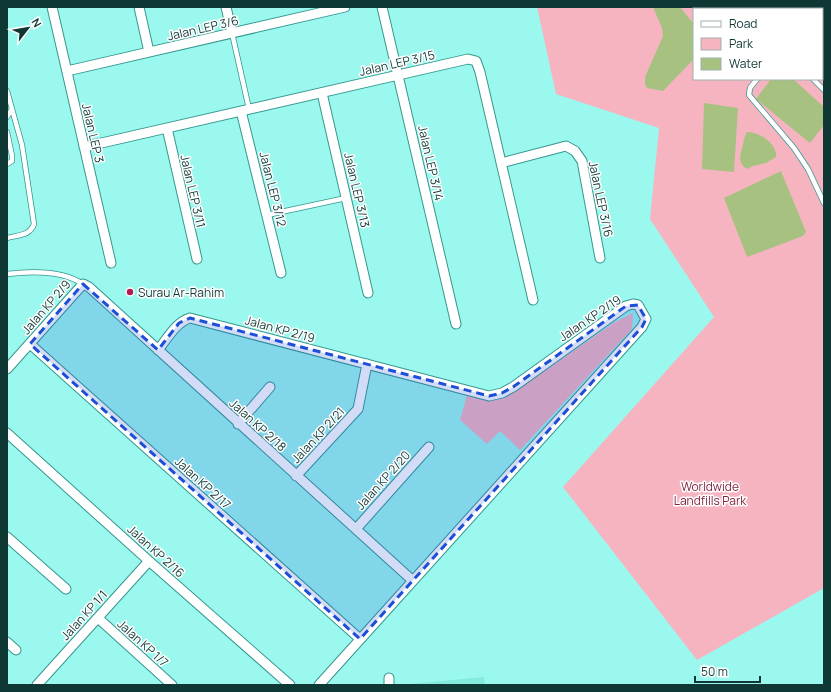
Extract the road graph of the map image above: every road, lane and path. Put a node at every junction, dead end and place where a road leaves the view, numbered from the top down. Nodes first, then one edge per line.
1 (52, 7) edge
2 (139, 7) edge
3 (226, 7) edge
4 (346, 7) edge
5 (382, 7) edge
6 (774, 7) edge
7 (770, 8) edge
8 (307, 11) edge
9 (232, 33) junction
10 (149, 52) junction
11 (67, 71) junction
12 (398, 75) junction
13 (757, 80) edge
14 (813, 80) edge
15 (824, 90) edge
16 (7, 91) edge
17 (322, 93) junction
18 (12, 109) junction
19 (245, 110) junction
20 (7, 117) edge
21 (167, 128) junction
22 (7, 132) edge
23 (84, 147) junction
24 (501, 162) junction
25 (7, 164) edge
26 (346, 198) junction
27 (824, 203) edge
28 (266, 215) junction
29 (7, 238) edge
30 (600, 258) dead end
31 (197, 259) dead end
32 (111, 264) dead end
33 (281, 273) dead end
34 (7, 274) edge
35 (86, 286) junction
36 (368, 293) dead end
37 (533, 300) dead end
38 (456, 324) dead end
39 (30, 344) junction
40 (158, 350) junction
41 (367, 364) junction
42 (7, 369) edge
43 (270, 387) dead end
44 (238, 424) junction
45 (7, 433) edge
46 (429, 447) dead end
47 (296, 476) junction
48 (356, 529) junction
49 (7, 537) edge
50 (149, 561) junction
51 (412, 580) junction
52 (66, 589) dead end
53 (98, 618) junction
54 (360, 640) junction
55 (7, 642) edge
56 (16, 650) dead end
57 (37, 685) edge
58 (172, 685) edge
59 (290, 685) edge
60 (319, 685) edge

1 - 11 street, Jalan LEP 3
2 - 10 street
3 - 9 street
4 - 8 street, Jalan LEP 3/6
5 - 12 street, Jalan LEP 3/14
6 - 7 lane
8 - 9 street, Jalan LEP 3/6
9 - 10 street, Jalan LEP 3/6
9 - 19 lane
10 - 11 street, Jalan LEP 3/6
11 - 23 street, Jalan LEP 3
12 - 17 street, Jalan LEP 3/15
12 - 24 street, Jalan LEP 3/15
12 - 38 street, Jalan LEP 3/14
13 - 27 lane
14 - 15 lane
16 - 18 lane
17 - 19 street, Jalan LEP 3/15
17 - 26 street, Jalan LEP 3/13
18 - 20 lane
18 - 29 lane
19 - 21 street, Jalan LEP 3/15
19 - 28 street, Jalan LEP 3/12
21 - 23 street, Jalan LEP 3/15
21 - 31 street, Jalan LEP 3/11
22 - 25 lane
23 - 32 street, Jalan LEP 3
24 - 30 street, Jalan LEP 3/16
24 - 37 street, Jalan LEP 3/15
26 - 28 lane
26 - 36 street, Jalan LEP 3/13
28 - 33 street, Jalan LEP 3/12
34 - 35 lane
35 - 39 street, Jalan KP 2/9
35 - 40 street, Jalan KP 2/18
39 - 42 street, Jalan KP 2/9
39 - 54 street, Jalan KP 2/17
40 - 41 street, Jalan KP 2/19
40 - 44 street, Jalan KP 2/18
41 - 47 street, Jalan KP 2/21
41 - 51 street, Jalan KP 2/19
43 - 44 street
44 - 47 street, Jalan KP 2/18
45 - 50 street, Jalan KP 2/16
46 - 48 street, Jalan KP 2/20
47 - 48 street, Jalan KP 2/18
48 - 51 street, Jalan KP 2/18
49 - 52 street
50 - 53 street, Jalan KP 1/1
50 - 59 street, Jalan KP 2/16
51 - 54 street, Jalan KP 2/19
53 - 57 street, Jalan KP 1/1
53 - 58 street, Jalan KP 1/7
54 - 60 street, Jalan KP 2/19
55 - 56 street

